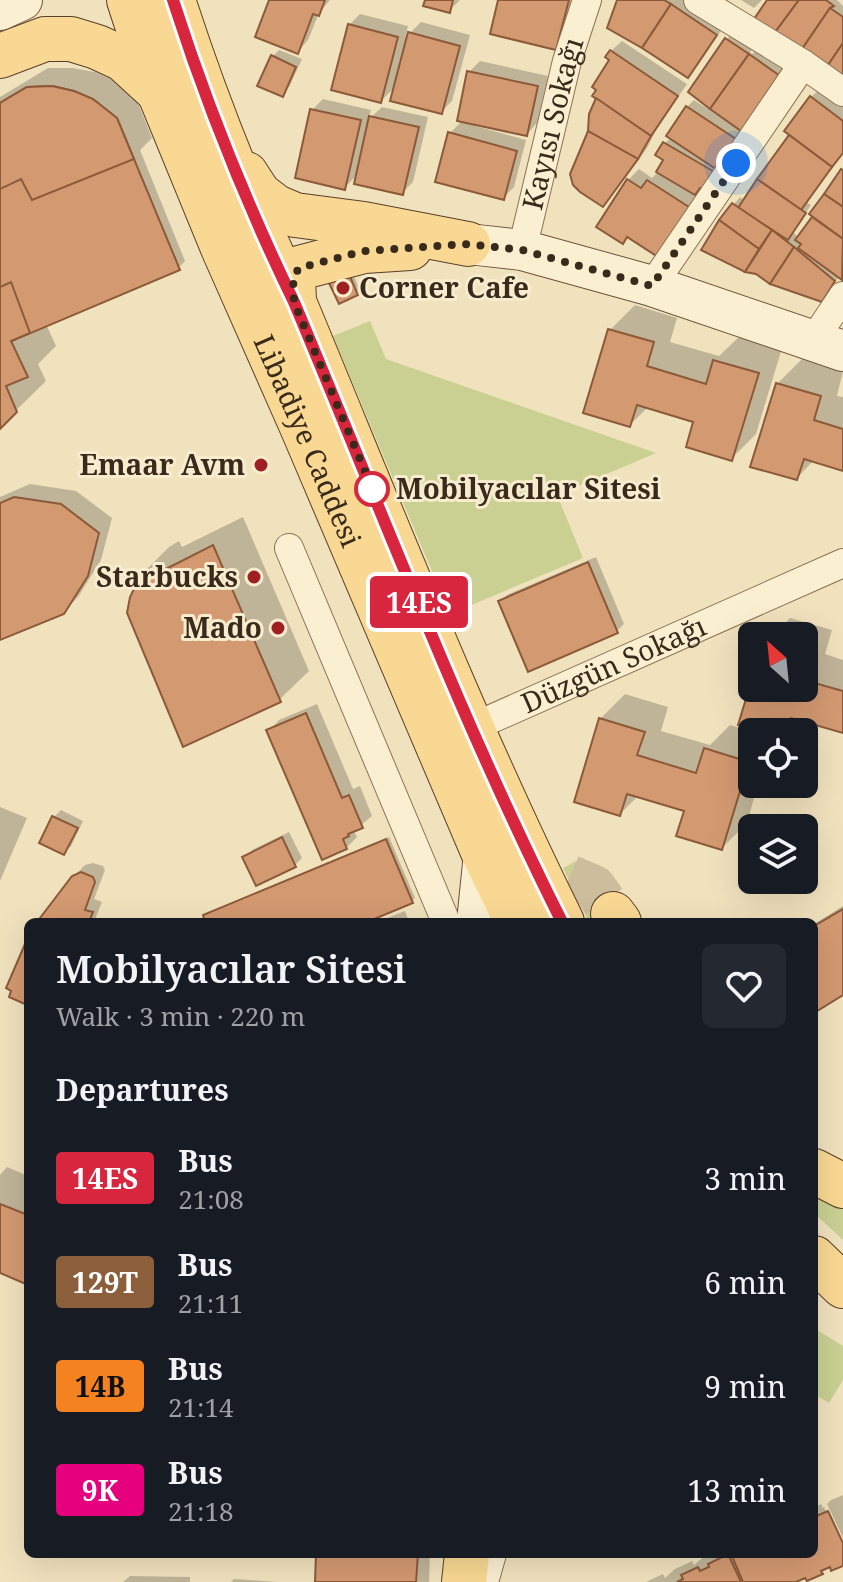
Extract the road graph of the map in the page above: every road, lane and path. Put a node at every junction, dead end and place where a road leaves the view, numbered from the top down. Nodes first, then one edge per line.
1 (22, 0) edge
2 (587, 0) edge
3 (698, 0) edge
4 (0, 10) edge
5 (155, 13) edge
6 (0, 56) edge
7 (803, 64) junction
8 (159, 92) junction
9 (843, 92) edge
10 (225, 144) junction
11 (364, 224) junction
12 (468, 244) junction
13 (522, 250) junction
14 (265, 269) junction
15 (652, 286) junction
16 (843, 296) edge
17 (828, 346) edge
18 (289, 548) dead end
19 (843, 563) edge
20 (471, 728) junction
21 (484, 854) junction
22 (444, 918) edge
23 (477, 918) edge
24 (515, 918) edge
25 (560, 918) edge
26 (818, 1173) edge
27 (843, 1186) edge
28 (818, 1262) edge
29 (843, 1286) edge
30 (467, 1558) edge
31 (491, 1558) edge
32 (464, 1582) edge
33 (484, 1582) edge

1 - 4 street
2 - 13 street, Kayısı Sokağı
3 - 7 street
5 - 8 main road, Libadiye Caddesi
5 - 10 main road, Libadiye Caddesi
6 - 8 main road
7 - 9 street
7 - 15 street
8 - 14 main road, Libadiye Caddesi
10 - 11 main road
10 - 14 main road, Libadiye Caddesi
11 - 12 main road
11 - 14 main road
12 - 13 street
12 - 14 main road
13 - 15 street
14 - 20 main road, Libadiye Caddesi
14 - 21 main road, Libadiye Caddesi
15 - 17 street
16 - 17 street
18 - 22 street
19 - 20 street, Düzgün Sokağı
20 - 25 main road, Libadiye Caddesi
21 - 23 street
21 - 24 main road, Libadiye Caddesi
26 - 27 main road
28 - 29 main road
30 - 32 main road
31 - 33 street

